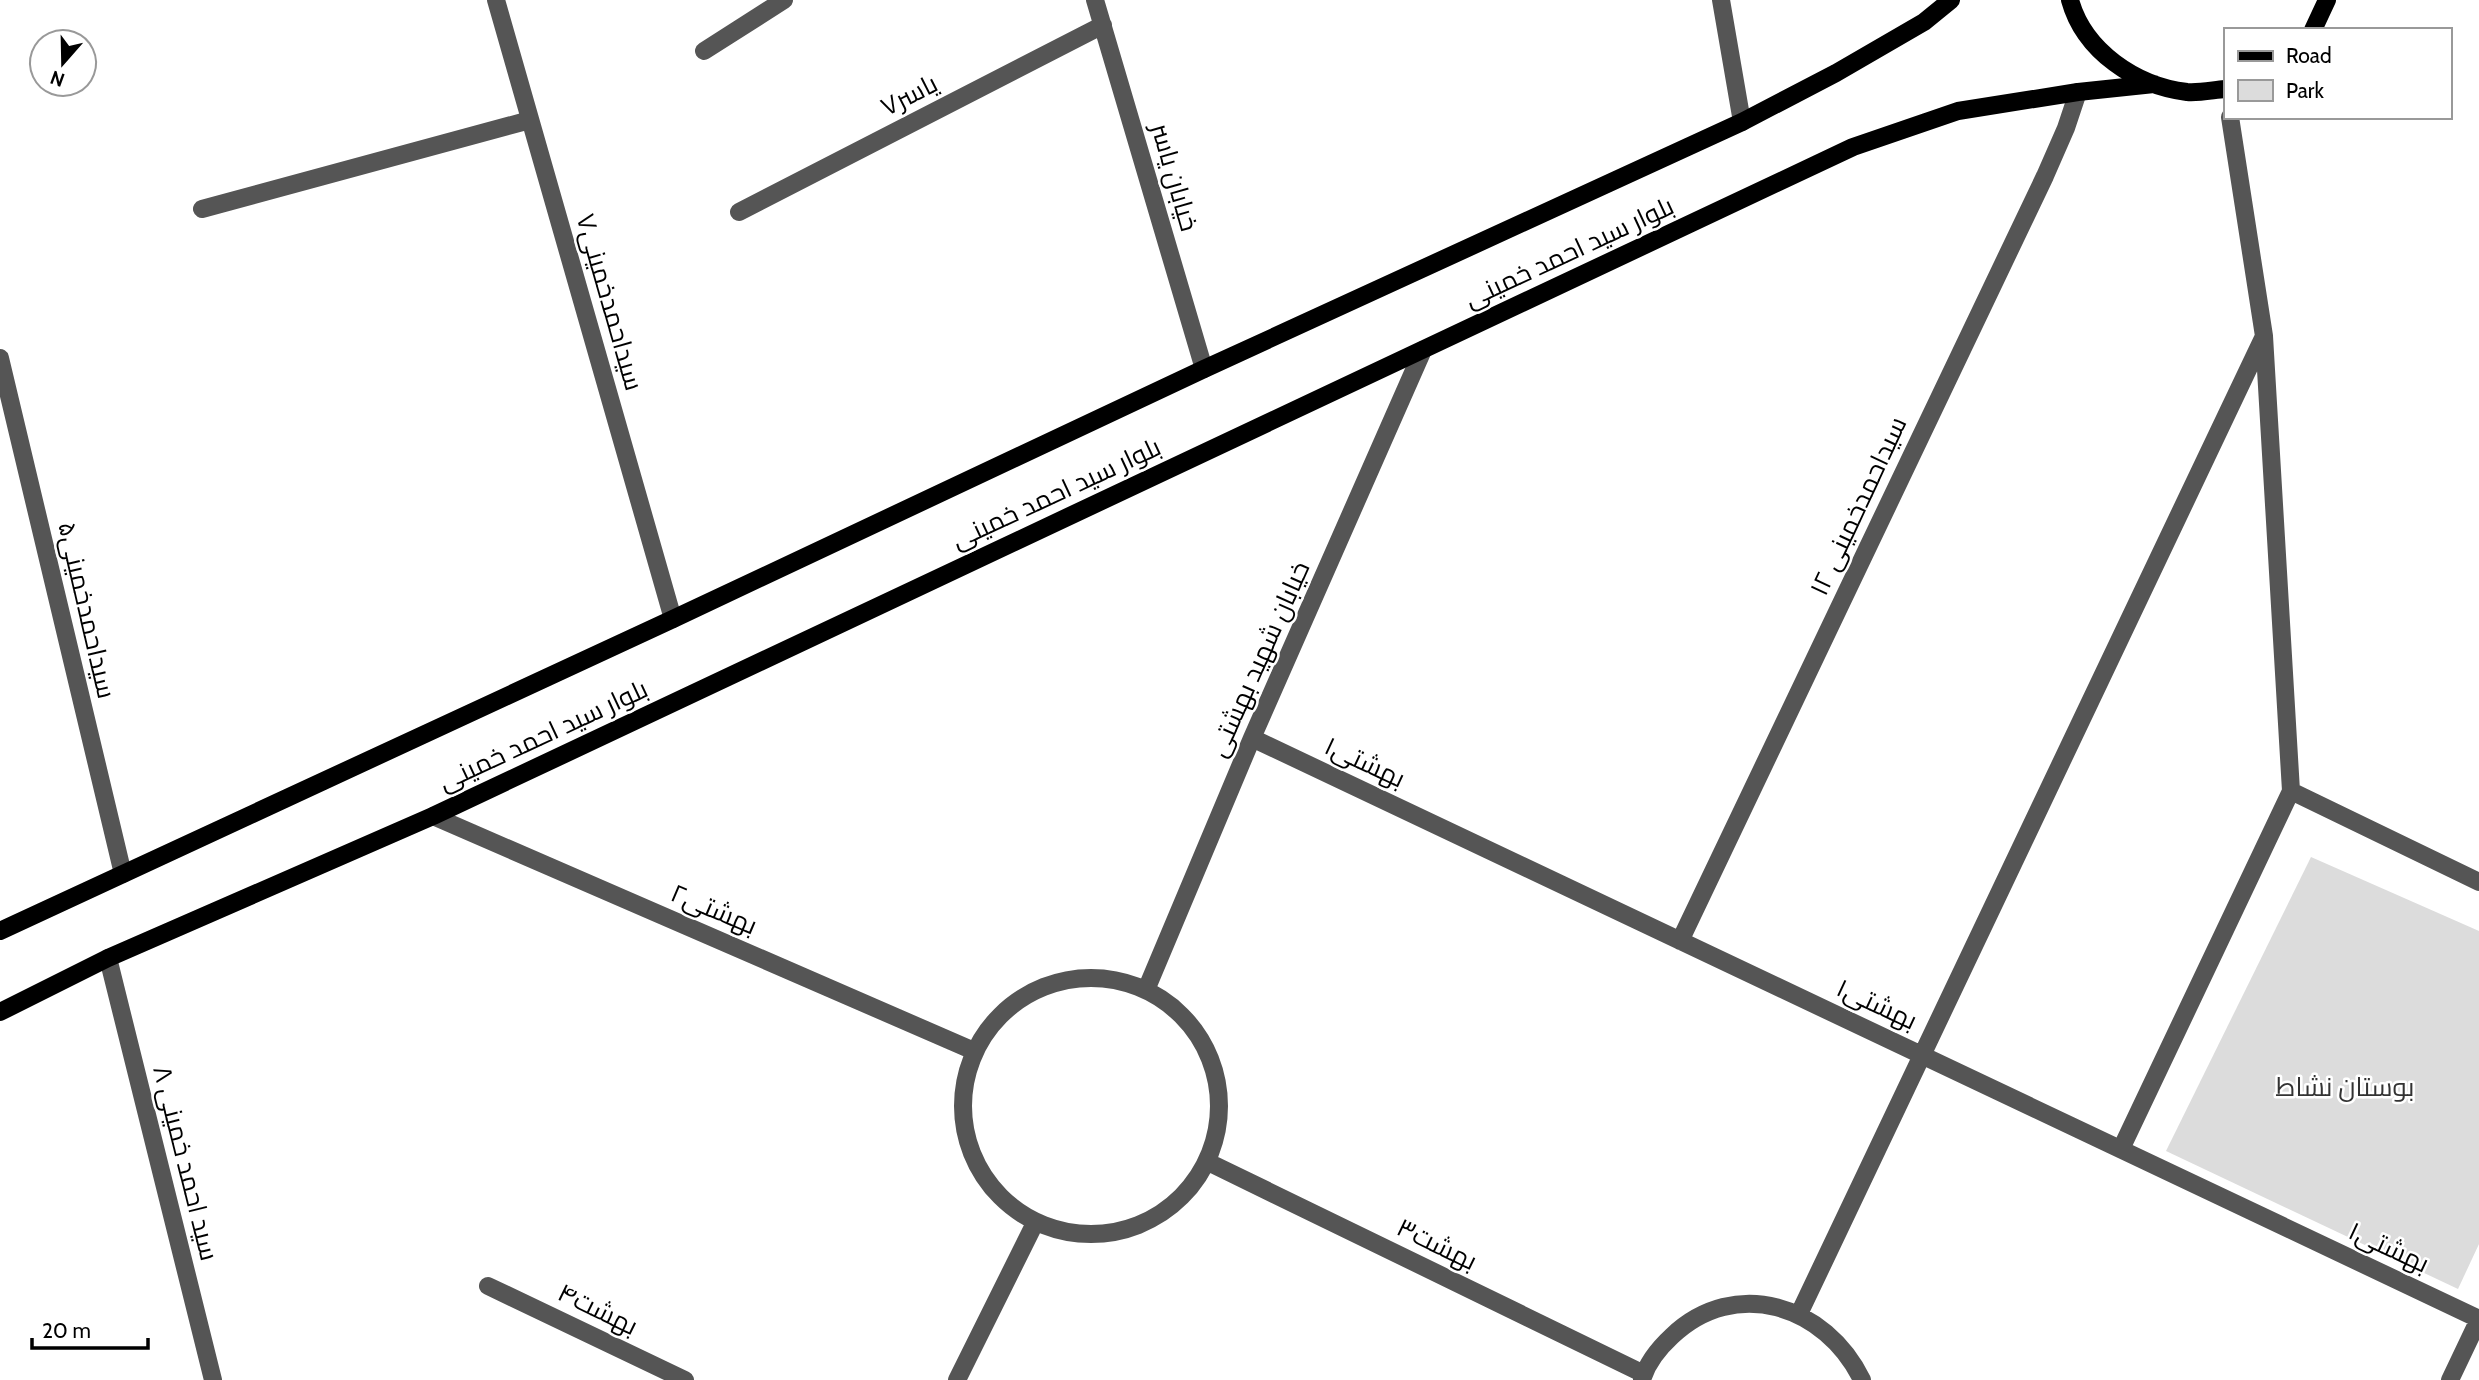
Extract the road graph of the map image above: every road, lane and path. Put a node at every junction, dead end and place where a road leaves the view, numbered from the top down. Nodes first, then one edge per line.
1 (496, 0) edge
2 (784, 0) edge
3 (1095, 0) edge
4 (1721, 0) edge
5 (1951, 0) edge
6 (2070, 0) edge
7 (2327, 0) edge
8 (1103, 25) junction
9 (2314, 28) edge
10 (704, 51) dead end
11 (2154, 85) junction
12 (2224, 90) edge
13 (2078, 92) junction
14 (2230, 119) edge
15 (530, 120) junction
16 (1742, 122) junction
17 (202, 209) dead end
18 (739, 212) dead end
19 (2264, 337) junction
20 (1423, 350) junction
21 (0, 358) edge
22 (1204, 369) junction
23 (673, 619) junction
24 (1252, 738) junction
25 (2291, 791) junction
26 (433, 816) junction
27 (123, 874) junction
28 (2479, 882) edge
29 (0, 931) edge
30 (1680, 940) junction
31 (108, 958) junction
32 (1146, 990) junction
33 (0, 1012) edge
34 (974, 1051) junction
35 (1922, 1055) junction
36 (2121, 1149) junction
37 (1208, 1162) junction
38 (1035, 1223) junction
39 (488, 1286) dead end
40 (1799, 1314) junction
41 (2479, 1319) edge
42 (1643, 1377) edge
43 (213, 1380) edge
44 (685, 1380) edge
45 (957, 1380) edge
46 (1862, 1380) edge
47 (2450, 1380) edge

1 - 15 street, سیداحمدخمینی۷
2 - 10 street
3 - 8 street, خیابان یاسر
4 - 16 street
5 - 16 main road, بلوار سید احمد خمینی
6 - 11 main road
7 - 9 main road
8 - 18 street, یاسر۷
8 - 22 street, خیابان یاسر
11 - 12 main road
11 - 13 main road, بلوار سید احمد خمینی
13 - 20 main road, بلوار سید احمد خمینی
13 - 30 street, سیداحمدخمینی ۱۲
14 - 19 street
15 - 17 street
15 - 23 street, سیداحمدخمینی۷
16 - 22 main road, بلوار سید احمد خمینی
19 - 25 street
19 - 35 street
20 - 24 street, خیابان شهید بهشتی
20 - 26 main road, بلوار سید احمد خمینی
21 - 27 street, سیداحمدخمینی۵
22 - 23 main road, بلوار سید احمد خمینی
23 - 27 main road, بلوار سید احمد خمینی
24 - 30 street, بهشتی۱
24 - 32 street, خیابان شهید بهشتی
25 - 28 street
25 - 36 street
26 - 31 main road, بلوار سید احمد خمینی
26 - 34 street, بهشتی۲
27 - 29 main road, بلوار سید احمد خمینی
30 - 35 street, بهشتی۱
31 - 33 main road, بلوار سید احمد خمینی
31 - 43 street, سید احمد خمینی ۸
32 - 34 street
32 - 37 street
34 - 38 street
35 - 36 street, بهشتی۱
35 - 40 street
36 - 41 street, بهشتی۱
37 - 38 street
37 - 42 street, بهشت۳
38 - 45 street
39 - 44 street, بهشت۴
40 - 42 street
40 - 46 street
41 - 47 street

